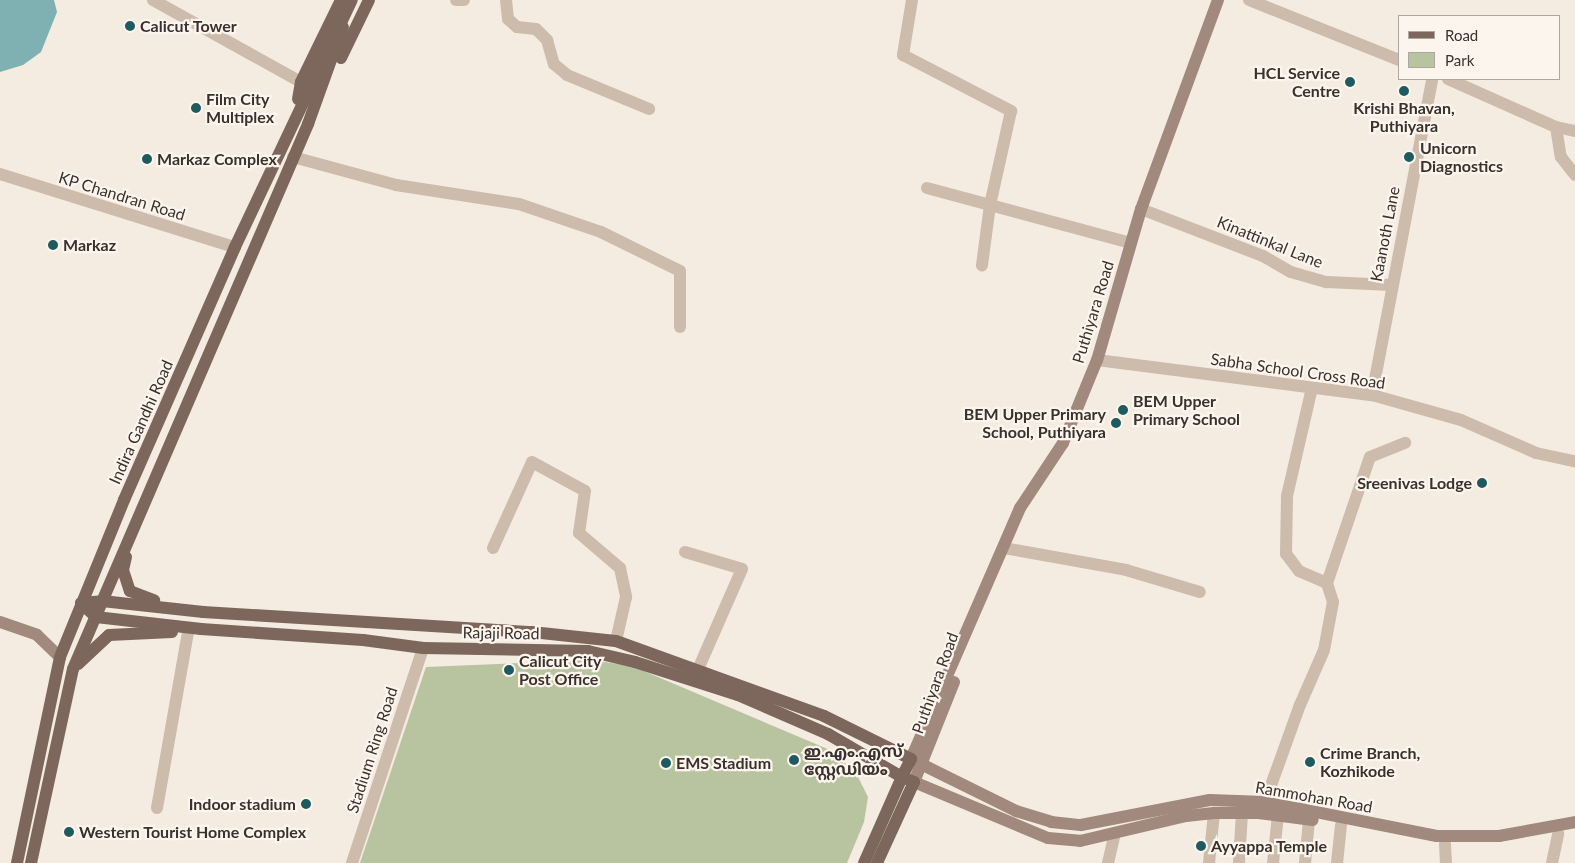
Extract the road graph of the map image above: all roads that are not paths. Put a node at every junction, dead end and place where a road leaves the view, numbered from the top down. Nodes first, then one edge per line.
1 (153, 0) edge
2 (341, 0) edge
3 (352, 0) edge
4 (369, 0) edge
5 (456, 0) edge
6 (464, 0) edge
7 (506, 0) edge
8 (912, 0) edge
9 (1218, 0) edge
10 (1250, 0) edge
11 (346, 12) junction
12 (1398, 60) edge
13 (1432, 80) edge
14 (1450, 80) edge
15 (301, 82) junction
16 (649, 109) dead end
17 (293, 121) junction
18 (308, 124) junction
19 (1556, 127) junction
20 (1575, 130) edge
21 (293, 157) junction
22 (0, 174) edge
23 (1575, 174) edge
24 (927, 188) dead end
25 (990, 204) junction
26 (1141, 209) junction
27 (1131, 243) junction
28 (235, 247) junction
29 (982, 265) dead end
30 (1391, 285) junction
31 (680, 327) dead end
32 (1097, 360) junction
33 (1312, 388) junction
34 (1372, 395) junction
35 (1406, 443) dead end
36 (1575, 461) edge
37 (131, 535) junction
38 (493, 548) dead end
39 (1004, 548) junction
40 (685, 552) dead end
41 (1327, 583) junction
42 (1200, 592) dead end
43 (102, 602) junction
44 (81, 603) junction
45 (203, 612) junction
46 (96, 617) junction
47 (0, 622) edge
48 (202, 629) junction
49 (188, 632) junction
50 (616, 641) junction
51 (423, 648) junction
52 (60, 657) junction
53 (74, 669) junction
54 (698, 669) junction
55 (917, 762) junction
56 (908, 779) junction
57 (1265, 802) junction
58 (157, 808) dead end
59 (1237, 809) junction
60 (1214, 813) junction
61 (1278, 815) junction
62 (1309, 820) junction
63 (1575, 822) edge
64 (1341, 825) junction
65 (1575, 832) edge
66 (1115, 833) junction
67 (1558, 834) junction
68 (1445, 844) junction
69 (17, 863) edge
70 (31, 863) edge
71 (352, 863) edge
72 (864, 863) edge
73 (877, 863) edge
74 (1108, 863) edge
75 (1209, 863) edge
76 (1239, 863) edge
77 (1273, 863) edge
78 (1306, 863) edge
79 (1337, 863) edge
80 (1446, 863) edge
81 (1552, 863) edge

1 - 15 street
2 - 15 main road
3 - 11 main road, Indira Gandhi Road
4 - 18 main road
5 - 6 street
7 - 16 street
8 - 25 street
9 - 26 main road, Puthiyara Road
10 - 12 street
11 - 17 main road, Indira Gandhi Road
11 - 18 main road, Indira Gandhi Road
13 - 30 street, Kaanoth Lane
14 - 19 street
15 - 17 main road
17 - 28 main road, Indira Gandhi Road
18 - 21 main road, Indira Gandhi Road
19 - 20 street
19 - 23 street
21 - 31 street
21 - 37 main road, Indira Gandhi Road
22 - 28 street, KP Chandran Road
24 - 25 street
25 - 27 street
25 - 29 street
26 - 27 main road, Puthiyara Road
26 - 30 street, Kinattinkal Lane
27 - 32 main road, Puthiyara Road
28 - 44 main road, Indira Gandhi Road
30 - 34 street, Kaanoth Lane
32 - 33 street, Sabha School Cross Road
32 - 39 main road, Puthiyara Road
33 - 34 street, Sabha School Cross Road
33 - 41 street
34 - 36 street, Sabha School Cross Road
35 - 41 street
37 - 43 main road, Indira Gandhi Road
37 - 45 main road
38 - 50 street
39 - 42 street
39 - 55 main road, Puthiyara Road
40 - 54 street
41 - 57 street
43 - 44 main road
43 - 45 main road
43 - 46 main road, Indira Gandhi Road
44 - 46 main road
44 - 52 main road, Indira Gandhi Road
45 - 50 main road
46 - 48 main road, Rajaji Road
46 - 53 main road, Indira Gandhi Road
47 - 52 main road
48 - 49 main road
48 - 51 main road, Rajaji Road
49 - 53 main road
49 - 58 street
50 - 54 main road
51 - 56 main road, Rajaji Road
51 - 71 street, Stadium Ring Road
52 - 69 main road, Indira Gandhi Road
53 - 70 main road, Indira Gandhi Road
54 - 55 main road
55 - 56 main road
55 - 59 main road, Rammohan Road
56 - 66 main road, Rammohan Road
56 - 72 main road
56 - 73 main road
57 - 59 main road, Rammohan Road
57 - 63 main road, Rammohan Road
59 - 60 main road, Rammohan Road
59 - 61 main road, Rammohan Road
59 - 76 street
60 - 66 main road, Rammohan Road
60 - 75 street
61 - 62 main road, Rammohan Road
61 - 77 street
62 - 64 main road, Rammohan Road
62 - 78 street
64 - 68 main road, Rammohan Road
64 - 79 street
65 - 67 main road, Rammohan Road
66 - 74 street
67 - 68 main road, Rammohan Road
67 - 81 street
68 - 80 street

